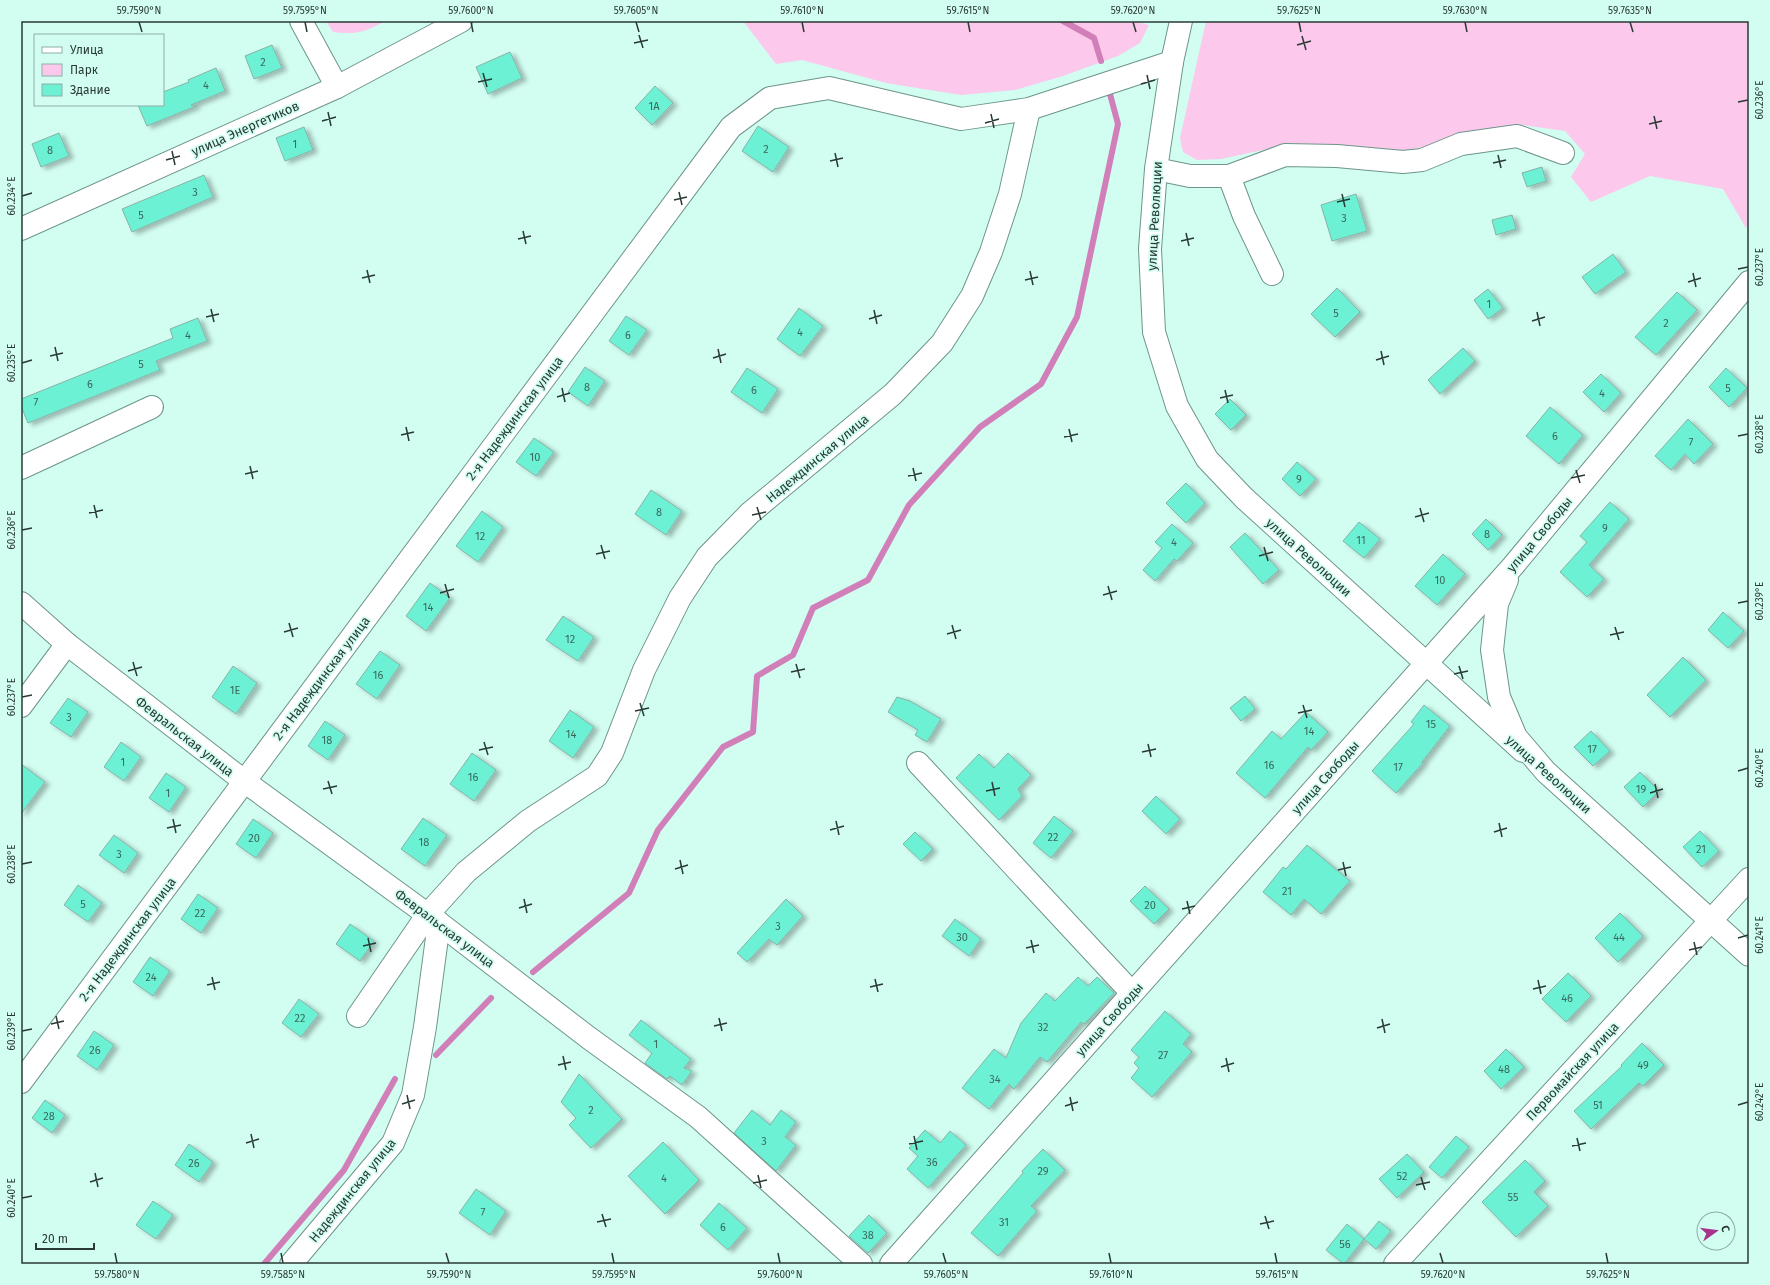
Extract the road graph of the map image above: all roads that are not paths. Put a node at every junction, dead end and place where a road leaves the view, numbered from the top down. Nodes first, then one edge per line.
1 (300, 21) edge
2 (461, 21) edge
3 (1181, 21) edge
4 (1172, 62) junction
5 (337, 87) junction
6 (1029, 109) junction
7 (1563, 153) dead end
8 (1156, 169) junction
9 (1229, 176) junction
10 (21, 229) edge
11 (1272, 274) dead end
12 (1749, 282) edge
13 (152, 407) dead end
14 (21, 468) edge
15 (1513, 566) junction
16 (21, 603) edge
17 (67, 644) junction
18 (1426, 663) junction
19 (21, 706) edge
20 (918, 763) dead end
21 (1546, 772) junction
22 (244, 782) junction
23 (1749, 879) edge
24 (434, 919) junction
25 (1711, 920) junction
26 (1749, 955) edge
27 (1132, 993) junction
28 (358, 1016) dead end
29 (21, 1082) edge
30 (291, 1264) edge
31 (861, 1264) edge
32 (892, 1264) edge
33 (1395, 1264) edge

1 - 5 street
2 - 5 street, улица Энергетиков
3 - 4 street, улица Революции
4 - 6 street, 2-я Надеждинская улица
4 - 8 street, улица Революции
5 - 10 street, улица Энергетиков
6 - 22 street, 2-я Надеждинская улица
6 - 24 street, Надеждинская улица
7 - 9 street
8 - 9 street
8 - 18 street, улица Революции
9 - 11 street
12 - 15 street, улица Свободы
13 - 14 street
15 - 18 street, улица Свободы
15 - 21 street
16 - 17 street, Февральская улица
17 - 19 street
17 - 22 street, Февральская улица
18 - 21 street, улица Революции
18 - 27 street, улица Свободы
20 - 27 street
21 - 25 street, улица Революции
22 - 24 street, Февральская улица
22 - 29 street, 2-я Надеждинская улица
23 - 25 street, Первомайская улица
24 - 28 street
24 - 30 street, Надеждинская улица
24 - 31 street, Февральская улица
25 - 26 street, улица Революции
25 - 33 street, Первомайская улица
27 - 32 street, улица Свободы

